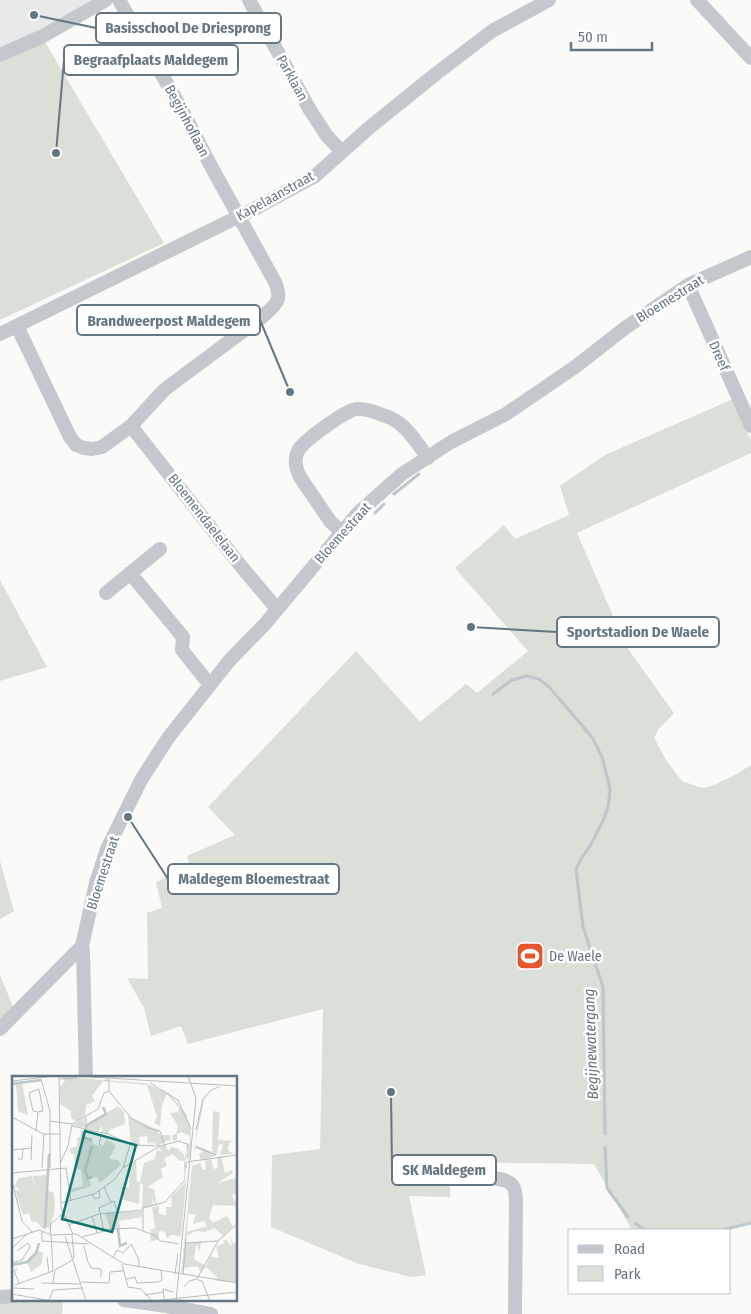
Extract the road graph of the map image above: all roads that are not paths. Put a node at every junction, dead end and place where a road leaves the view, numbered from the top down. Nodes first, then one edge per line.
1 (106, 0) edge
2 (119, 0) edge
3 (249, 0) edge
4 (549, 0) edge
5 (697, 0) edge
6 (0, 55) edge
7 (751, 58) edge
8 (342, 152) junction
9 (240, 216) junction
10 (751, 257) edge
11 (688, 285) junction
12 (17, 326) junction
13 (0, 334) edge
14 (131, 426) junction
15 (751, 426) edge
16 (428, 458) junction
17 (341, 532) junction
18 (160, 549) dead end
19 (130, 573) junction
20 (106, 593) dead end
21 (277, 609) junction
22 (210, 685) junction
23 (82, 946) junction
24 (0, 1029) edge
25 (86, 1076) edge
26 (469, 1177) dead end
27 (138, 1302) edge
28 (211, 1314) edge
29 (515, 1314) edge

1 - 6 street
2 - 9 street, Begijnhoflaan
3 - 8 street, Parklaan
4 - 8 street, Kapelaanstraat
5 - 7 street
8 - 9 street, Kapelaanstraat
9 - 12 street, Kapelaanstraat
9 - 14 street
10 - 11 street, Bloemestraat
11 - 15 street, Dreef
11 - 16 street, Bloemestraat
12 - 13 street, Kapelaanstraat
12 - 14 street
14 - 21 street, Bloemendaelelaan
16 - 17 street, Bloemestraat
16 - 17 street
17 - 21 street, Bloemestraat
18 - 19 street
19 - 20 street
19 - 22 street
21 - 22 street, Bloemestraat
22 - 23 street, Bloemestraat
23 - 24 street
23 - 25 street, Bloemestraat
26 - 29 street
27 - 28 street

